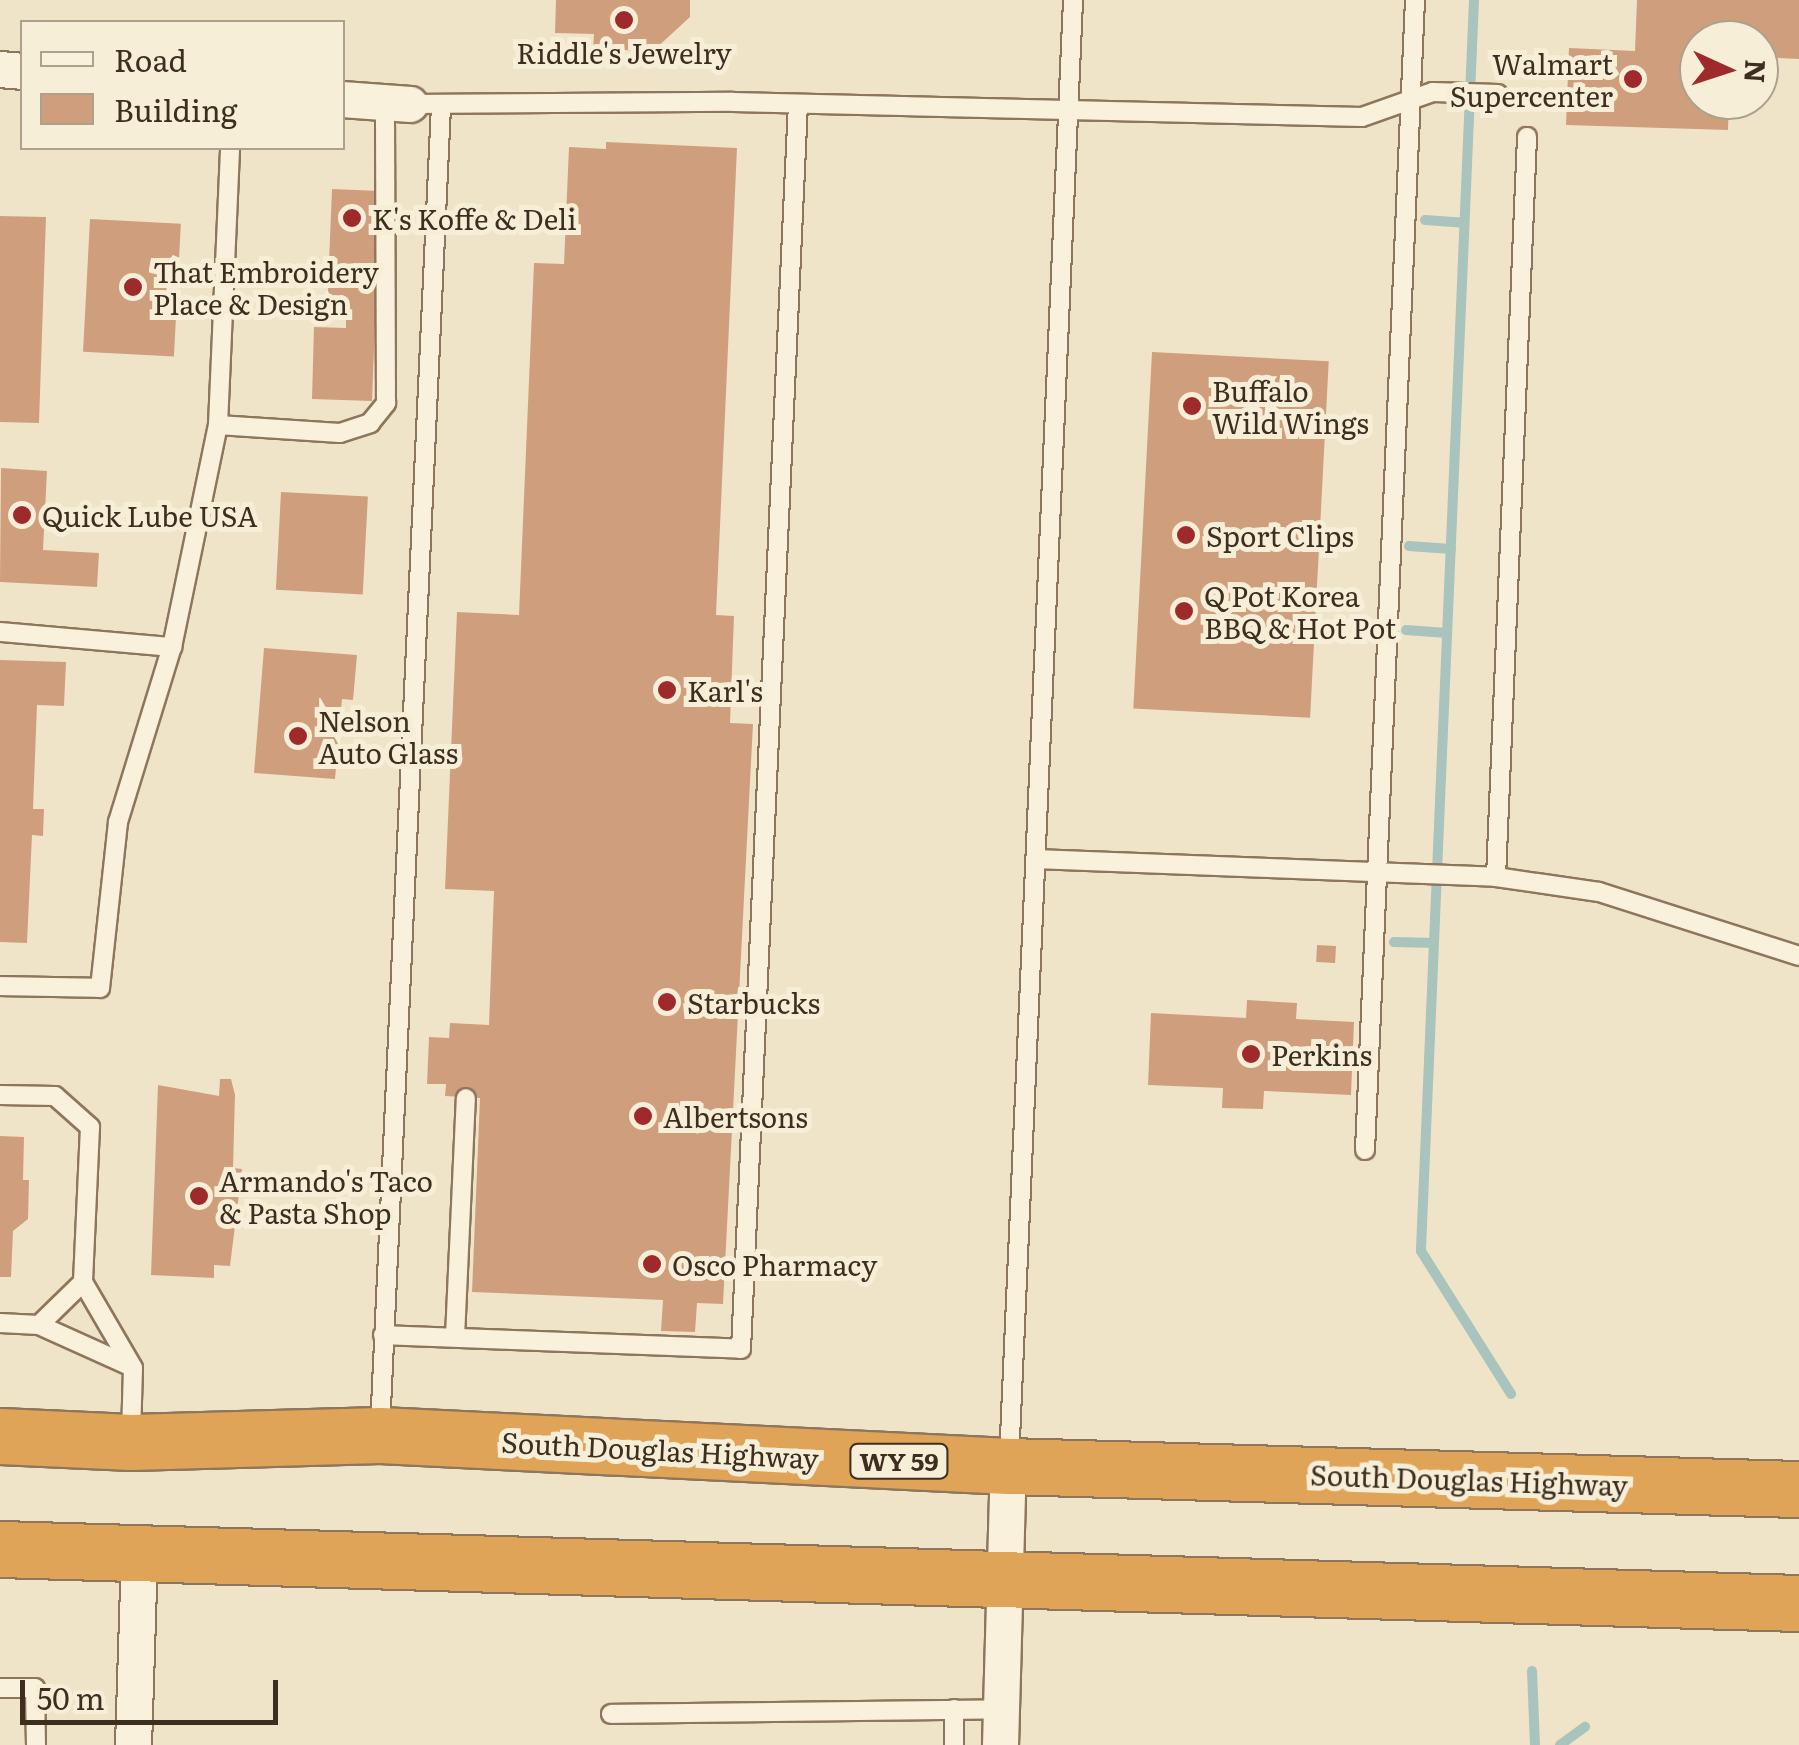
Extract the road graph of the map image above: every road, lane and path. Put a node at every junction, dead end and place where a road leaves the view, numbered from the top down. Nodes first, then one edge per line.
1 (1073, 0) edge
2 (1415, 0) edge
3 (1498, 94) dead end
4 (345, 99) edge
5 (1411, 100) junction
6 (412, 104) junction
7 (798, 104) junction
8 (1068, 111) junction
9 (1527, 136) dead end
10 (230, 150) edge
11 (218, 425) junction
12 (0, 632) edge
13 (172, 648) junction
14 (1035, 859) junction
15 (1373, 873) junction
16 (1496, 878) junction
17 (1799, 956) edge
18 (0, 986) edge
19 (0, 1094) edge
20 (466, 1098) dead end
21 (1365, 1150) dead end
22 (84, 1282) junction
23 (0, 1324) edge
24 (39, 1325) junction
25 (384, 1336) junction
26 (455, 1337) junction
27 (133, 1368) junction
28 (380, 1435) junction
29 (0, 1436) edge
30 (131, 1442) junction
31 (1008, 1466) junction
32 (1799, 1489) edge
33 (0, 1549) edge
34 (139, 1550) junction
35 (1004, 1580) junction
36 (1799, 1603) edge
37 (0, 1688) edge
38 (998, 1709) junction
39 (954, 1710) junction
40 (611, 1714) dead end
41 (36, 1745) edge
42 (133, 1745) edge
43 (954, 1745) edge
44 (1000, 1745) edge

1 - 8 lane
2 - 5 lane
3 - 5 lane
4 - 6 street
5 - 8 lane
5 - 15 lane
6 - 7 lane
6 - 11 lane
6 - 25 lane
7 - 8 lane
7 - 26 lane
8 - 14 lane
9 - 16 lane
10 - 11 lane
11 - 13 lane
12 - 13 lane
13 - 18 lane
14 - 15 lane
14 - 31 lane
15 - 16 lane
15 - 21 lane
16 - 17 lane
19 - 22 lane
20 - 26 lane
22 - 24 lane
22 - 27 lane
23 - 24 lane
24 - 27 lane
25 - 26 lane
25 - 28 lane
27 - 30 lane
28 - 30 highway, South Douglas Highway / WY 59
28 - 31 highway, South Douglas Highway / WY 59
29 - 30 highway, South Douglas Highway / WY 59
31 - 32 highway, South Douglas Highway / WY 59
31 - 35 street
33 - 34 highway
34 - 35 highway
34 - 42 street
35 - 36 highway
35 - 38 street
37 - 41 lane
38 - 39 lane
38 - 44 street
39 - 40 lane
39 - 43 lane

